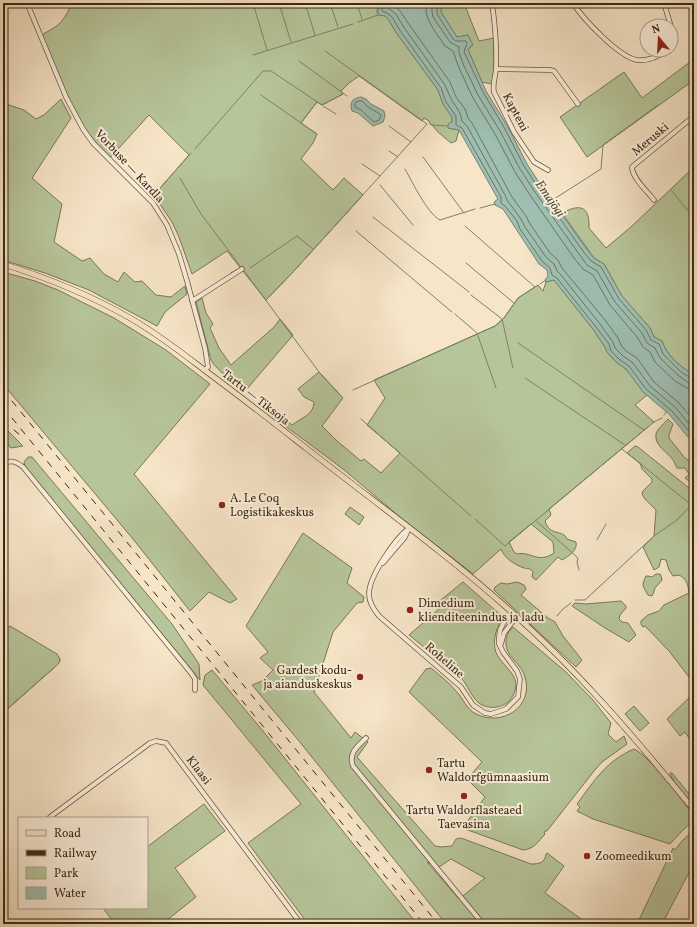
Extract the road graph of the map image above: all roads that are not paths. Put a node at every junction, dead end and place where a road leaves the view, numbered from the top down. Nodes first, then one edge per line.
1 (27, 3) edge
2 (492, 3) edge
3 (573, 3) edge
4 (664, 3) edge
5 (668, 18) edge
6 (652, 58) edge
7 (496, 69) junction
8 (578, 104) dead end
9 (694, 116) edge
10 (548, 170) dead end
11 (654, 200) dead end
12 (3, 264) edge
13 (242, 269) dead end
14 (192, 301) junction
15 (206, 370) junction
16 (3, 463) edge
17 (409, 528) junction
18 (515, 615) junction
19 (511, 623) junction
20 (528, 626) junction
21 (500, 647) junction
22 (195, 690) dead end
23 (366, 738) dead end
24 (694, 810) edge
25 (50, 817) edge
26 (300, 924) edge
27 (483, 924) edge

1 - 14 street, Vorbuse — Kardla
2 - 7 street, Kapteni
3 - 6 street
4 - 5 street
7 - 8 street
7 - 10 street, Kapteni
9 - 11 street, Meruski
12 - 15 main road, Tartu — Tiksoja
13 - 14 street
14 - 15 street, Vorbuse — Kardla
15 - 17 main road, Tartu — Tiksoja
16 - 22 street
17 - 18 main road, Tartu — Tiksoja
17 - 21 street, Roheline
18 - 19 street
18 - 20 main road, Tartu — Tiksoja
18 - 21 street
19 - 20 street
19 - 21 street
20 - 24 main road, Tartu — Tiksoja
23 - 27 street
25 - 26 street, Klaasi

